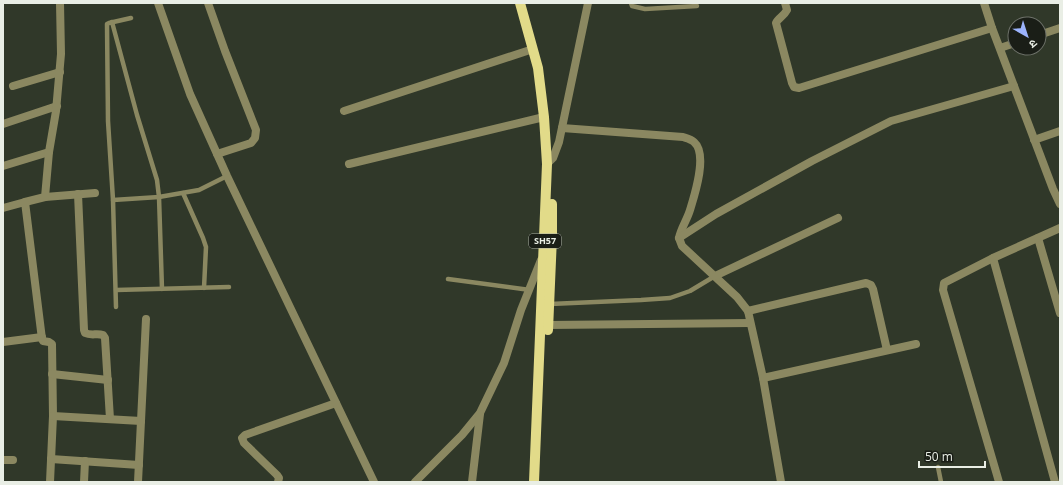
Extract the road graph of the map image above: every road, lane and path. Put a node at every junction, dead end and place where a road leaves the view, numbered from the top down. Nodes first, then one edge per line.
1 (60, 3) edge
2 (158, 3) edge
3 (208, 3) edge
4 (520, 3) edge
5 (528, 3) edge
6 (588, 3) edge
7 (630, 3) edge
8 (785, 3) edge
9 (984, 3) edge
10 (697, 6) dead end
11 (131, 18) dead end
12 (112, 22) junction
13 (992, 28) junction
14 (1059, 30) edge
15 (1047, 33) edge
16 (1007, 46) edge
17 (1000, 48) junction
18 (533, 49) junction
19 (60, 72) junction
20 (13, 86) dead end
21 (1014, 86) junction
22 (57, 106) junction
23 (344, 111) dead end
24 (544, 117) junction
25 (3, 124) edge
26 (562, 128) junction
27 (1060, 131) edge
28 (1034, 140) junction
29 (49, 152) junction
30 (217, 154) junction
31 (550, 161) junction
32 (349, 164) dead end
33 (3, 166) edge
34 (227, 176) junction
35 (95, 193) dead end
36 (183, 193) junction
37 (78, 194) junction
38 (1058, 195) edge
39 (159, 197) junction
40 (45, 198) junction
41 (113, 200) junction
42 (25, 202) junction
43 (1060, 204) edge
44 (3, 208) edge
45 (838, 218) dead end
46 (1060, 228) edge
47 (679, 238) junction
48 (1038, 238) junction
49 (544, 252) junction
50 (993, 258) junction
51 (715, 276) junction
52 (448, 279) dead end
53 (229, 287) dead end
54 (204, 288) junction
55 (162, 289) junction
56 (116, 290) junction
57 (530, 290) junction
58 (549, 304) junction
59 (116, 307) dead end
60 (748, 311) junction
61 (1060, 313) edge
62 (146, 319) dead end
63 (750, 323) junction
64 (548, 325) junction
65 (42, 337) junction
66 (3, 342) edge
67 (916, 344) dead end
68 (886, 350) junction
69 (52, 374) junction
70 (763, 378) junction
71 (108, 380) junction
72 (336, 403) junction
73 (480, 413) junction
74 (52, 416) junction
75 (110, 419) junction
76 (141, 421) junction
77 (539, 443) junction
78 (51, 459) junction
79 (3, 460) edge
80 (13, 460) dead end
81 (85, 461) junction
82 (139, 465) junction
83 (938, 468) dead end
84 (50, 482) edge
85 (84, 482) edge
86 (138, 482) edge
87 (278, 482) edge
88 (374, 482) edge
89 (415, 482) edge
90 (472, 482) edge
91 (534, 482) edge
92 (541, 482) edge
93 (781, 482) edge
94 (941, 482) edge
95 (999, 482) edge
96 (1055, 482) edge

1 - 19 street
2 - 30 street
3 - 30 street
4 - 18 main road, SH57
5 - 31 main road, SH57
6 - 26 street
7 - 10 lane
8 - 13 street
9 - 13 street
11 - 12 lane
12 - 39 lane
12 - 41 lane
13 - 17 street
14 - 15 street
16 - 17 street
17 - 21 street
18 - 23 street
18 - 24 main road, SH57
19 - 20 street
19 - 22 street
21 - 28 street
21 - 47 street
22 - 25 street
22 - 29 street
24 - 31 main road, SH57
24 - 32 street
26 - 31 street
26 - 47 street
27 - 28 street
28 - 38 street
29 - 33 street
29 - 40 street
30 - 34 street
31 - 49 main road, SH57
31 - 58 main road, SH57
34 - 36 lane
34 - 72 street
35 - 37 street
36 - 39 lane
36 - 54 lane
37 - 40 street
37 - 71 street
38 - 43 street
39 - 41 lane
39 - 55 lane
40 - 42 street
41 - 56 lane
42 - 44 street
42 - 65 street
45 - 51 street
46 - 48 street
47 - 51 street
48 - 50 street
48 - 61 street
49 - 57 street
49 - 77 main road, SH57
50 - 95 street
50 - 96 street
51 - 58 lane
51 - 60 street
52 - 57 lane
53 - 54 lane
54 - 55 lane
55 - 56 lane
56 - 59 lane
57 - 73 street
58 - 64 main road, SH57
60 - 63 street
60 - 68 street
62 - 76 street
63 - 64 street
63 - 70 street
64 - 77 main road, SH57
65 - 66 street
65 - 69 street
67 - 68 street
68 - 70 street
69 - 71 street
69 - 74 street
70 - 93 street
71 - 75 street
72 - 87 street
72 - 88 street
73 - 89 street
73 - 90 street
74 - 75 street
74 - 78 street
75 - 76 street
76 - 82 street
77 - 91 main road, SH57
77 - 92 main road, SH57
78 - 81 street
78 - 84 street
79 - 80 street
81 - 82 street
81 - 85 street
82 - 86 street
83 - 94 lane

